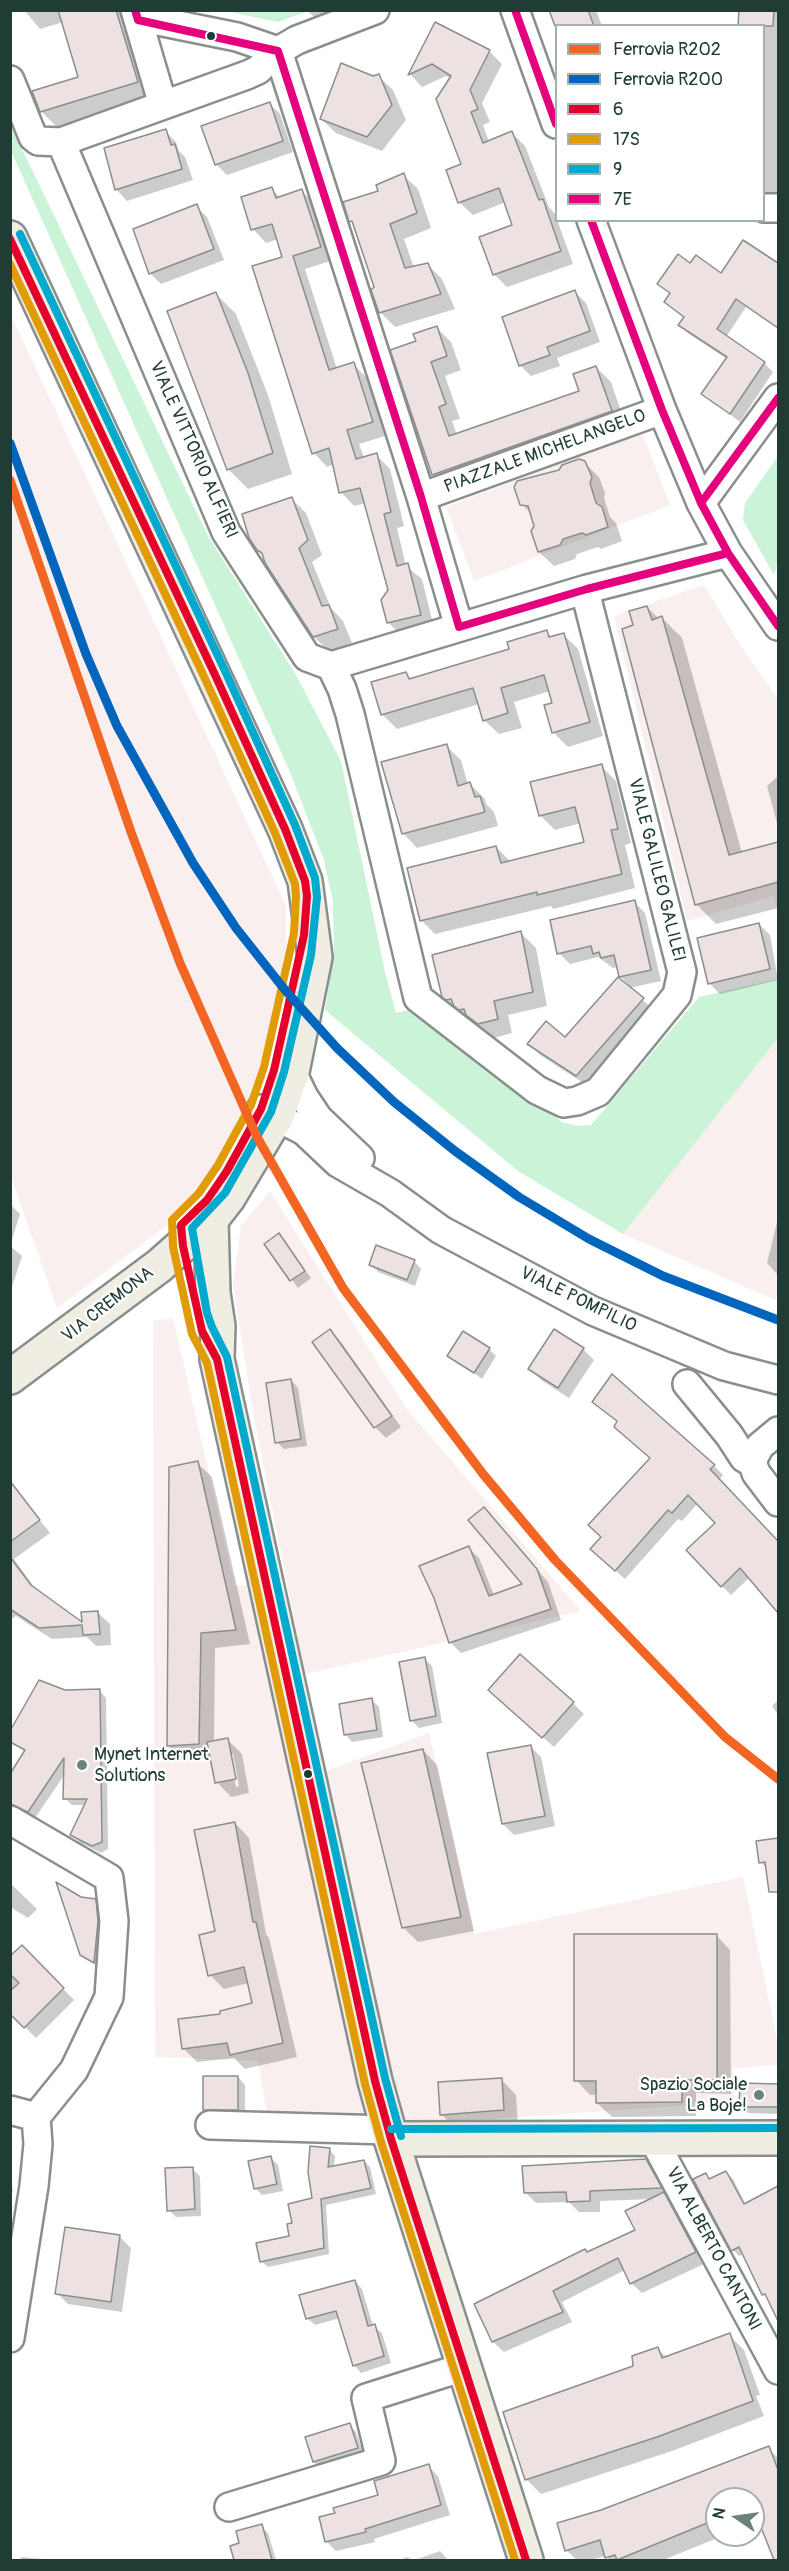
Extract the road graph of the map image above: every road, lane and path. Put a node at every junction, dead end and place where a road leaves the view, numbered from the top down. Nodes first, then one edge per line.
1 (375, 10) edge
2 (515, 10) edge
3 (137, 15) edge
4 (278, 51) junction
5 (10, 80) edge
6 (162, 105) junction
7 (555, 121) edge
8 (61, 142) junction
9 (592, 222) edge
10 (10, 238) edge
11 (778, 398) edge
12 (662, 410) junction
13 (421, 497) junction
14 (701, 503) junction
15 (728, 553) junction
16 (587, 589) junction
17 (778, 626) edge
18 (459, 627) junction
19 (331, 666) junction
20 (294, 1027) junction
21 (292, 1072) junction
22 (265, 1120) junction
23 (390, 1194) junction
24 (178, 1238) junction
25 (10, 1366) edge
26 (10, 1377) edge
27 (778, 1380) edge
28 (687, 1384) dead end
29 (764, 1447) edge
30 (778, 1502) edge
31 (10, 1820) edge
32 (23, 2114) edge
33 (210, 2125) dead end
34 (390, 2134) junction
35 (652, 2137) junction
36 (778, 2138) edge
37 (10, 2338) edge
38 (777, 2363) edge
39 (464, 2367) junction
40 (229, 2507) dead end
41 (526, 2560) edge

1 - 4 street
2 - 7 street
3 - 4 street
3 - 6 street
4 - 6 street
4 - 13 street
5 - 8 street
6 - 8 street
8 - 19 street, VIALE VITTORIO ALFIERI
9 - 12 street
10 - 20 main road, VIA CREMONA
11 - 14 street
12 - 13 street, PIAZZALE MICHELANGELO
12 - 14 street
13 - 18 street, PIAZZALE MICHELANGELO
14 - 15 street
15 - 16 street
15 - 17 street
16 - 18 street
16 - 19 street, VIALE GALILEO GALILEI
18 - 19 street
20 - 21 main road, VIA CREMONA
20 - 22 main road, VIA CREMONA
21 - 22 main road, VIA CREMONA
21 - 23 street, VIALE POMPILIO
22 - 23 street, VIALE POMPILIO
22 - 24 main road, VIA CREMONA
23 - 27 street, VIALE POMPILIO
24 - 25 main road, VIA CREMONA
24 - 26 main road, VIA CREMONA
24 - 34 main road
28 - 29 street
29 - 30 street
31 - 32 street
32 - 37 street
33 - 34 street
34 - 35 main road
34 - 39 main road
35 - 36 main road
35 - 38 street, VIA ALBERTO CANTONI
39 - 40 street
39 - 41 main road

